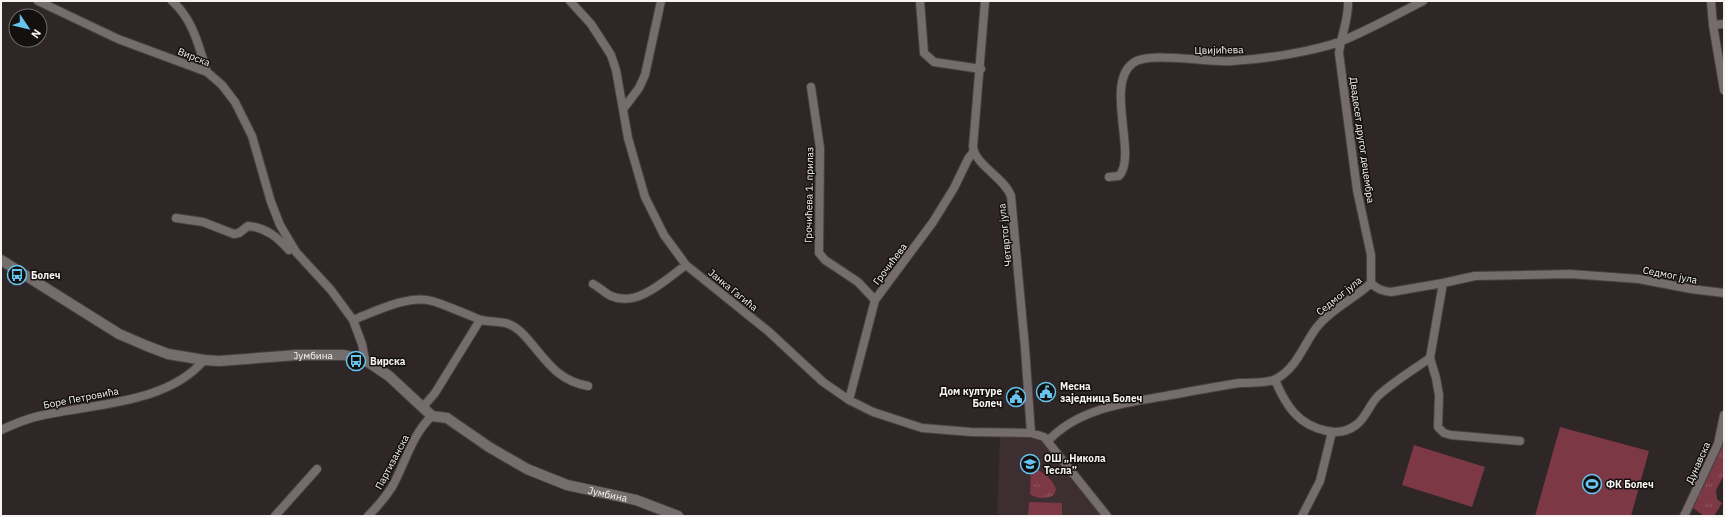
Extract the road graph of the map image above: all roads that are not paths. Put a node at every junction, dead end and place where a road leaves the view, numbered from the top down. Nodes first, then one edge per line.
1 (38, 1) edge
2 (172, 1) edge
3 (570, 1) edge
4 (661, 1) edge
5 (920, 1) edge
6 (986, 1) edge
7 (1348, 1) edge
8 (1423, 1) edge
9 (1711, 1) edge
10 (1724, 24) edge
11 (1713, 25) junction
12 (1340, 41) junction
13 (981, 69) junction
14 (207, 72) junction
15 (811, 87) dead end
16 (1724, 90) edge
17 (624, 108) junction
18 (974, 151) junction
19 (1109, 177) dead end
20 (176, 218) dead end
21 (296, 252) junction
22 (1, 260) edge
23 (686, 265) junction
24 (1371, 283) junction
25 (1443, 283) junction
26 (593, 284) dead end
27 (1724, 293) edge
28 (875, 300) junction
29 (353, 320) junction
30 (480, 320) junction
31 (1430, 358) junction
32 (204, 360) junction
33 (366, 360) junction
34 (1275, 380) junction
35 (588, 386) dead end
36 (849, 400) junction
37 (423, 407) junction
38 (1724, 415) edge
39 (432, 416) junction
40 (1, 430) edge
41 (1332, 432) junction
42 (1031, 433) junction
43 (1048, 441) junction
44 (1520, 441) dead end
45 (317, 469) dead end
46 (275, 516) edge
47 (368, 516) edge
48 (678, 516) edge
49 (1107, 516) edge
50 (1302, 516) edge
51 (1684, 516) edge

1 - 14 street, Вирска
2 - 14 street
3 - 17 street, Јанка Гагића
4 - 17 street
5 - 13 street
6 - 13 street
7 - 12 street, Двадесет другог децембра
8 - 12 street, Цвијићева
9 - 11 street
10 - 11 street
11 - 16 street
12 - 19 street, Цвијићева
12 - 24 street, Двадесет другог децембра
13 - 18 street
14 - 21 street, Вирска
15 - 28 street, Грочићева 1. прилаз
17 - 23 street, Јанка Гагића
18 - 28 street, Грочићева
18 - 42 street, Четвртог јула
20 - 21 street
21 - 29 street, Вирска
22 - 32 street, Јумбина
23 - 26 street
23 - 36 street, Јанка Гагића
24 - 25 street, Седмог јула
24 - 34 street, Седмог јула
25 - 27 street, Седмог јула
25 - 31 street
28 - 36 street, Грочићева
29 - 30 street
29 - 33 street, Вирска
30 - 35 street
30 - 37 street
31 - 41 street
31 - 44 street
32 - 33 street, Јумбина
32 - 40 street, Боре Петровића
33 - 37 street, Јумбина
34 - 41 street
34 - 43 street
36 - 42 street, Јанка Гагића
37 - 39 street, Јумбина
38 - 51 street, Дунавска
39 - 47 street, Партизанска
39 - 48 street, Јумбина
41 - 50 street
42 - 43 street
43 - 49 street
45 - 46 street

